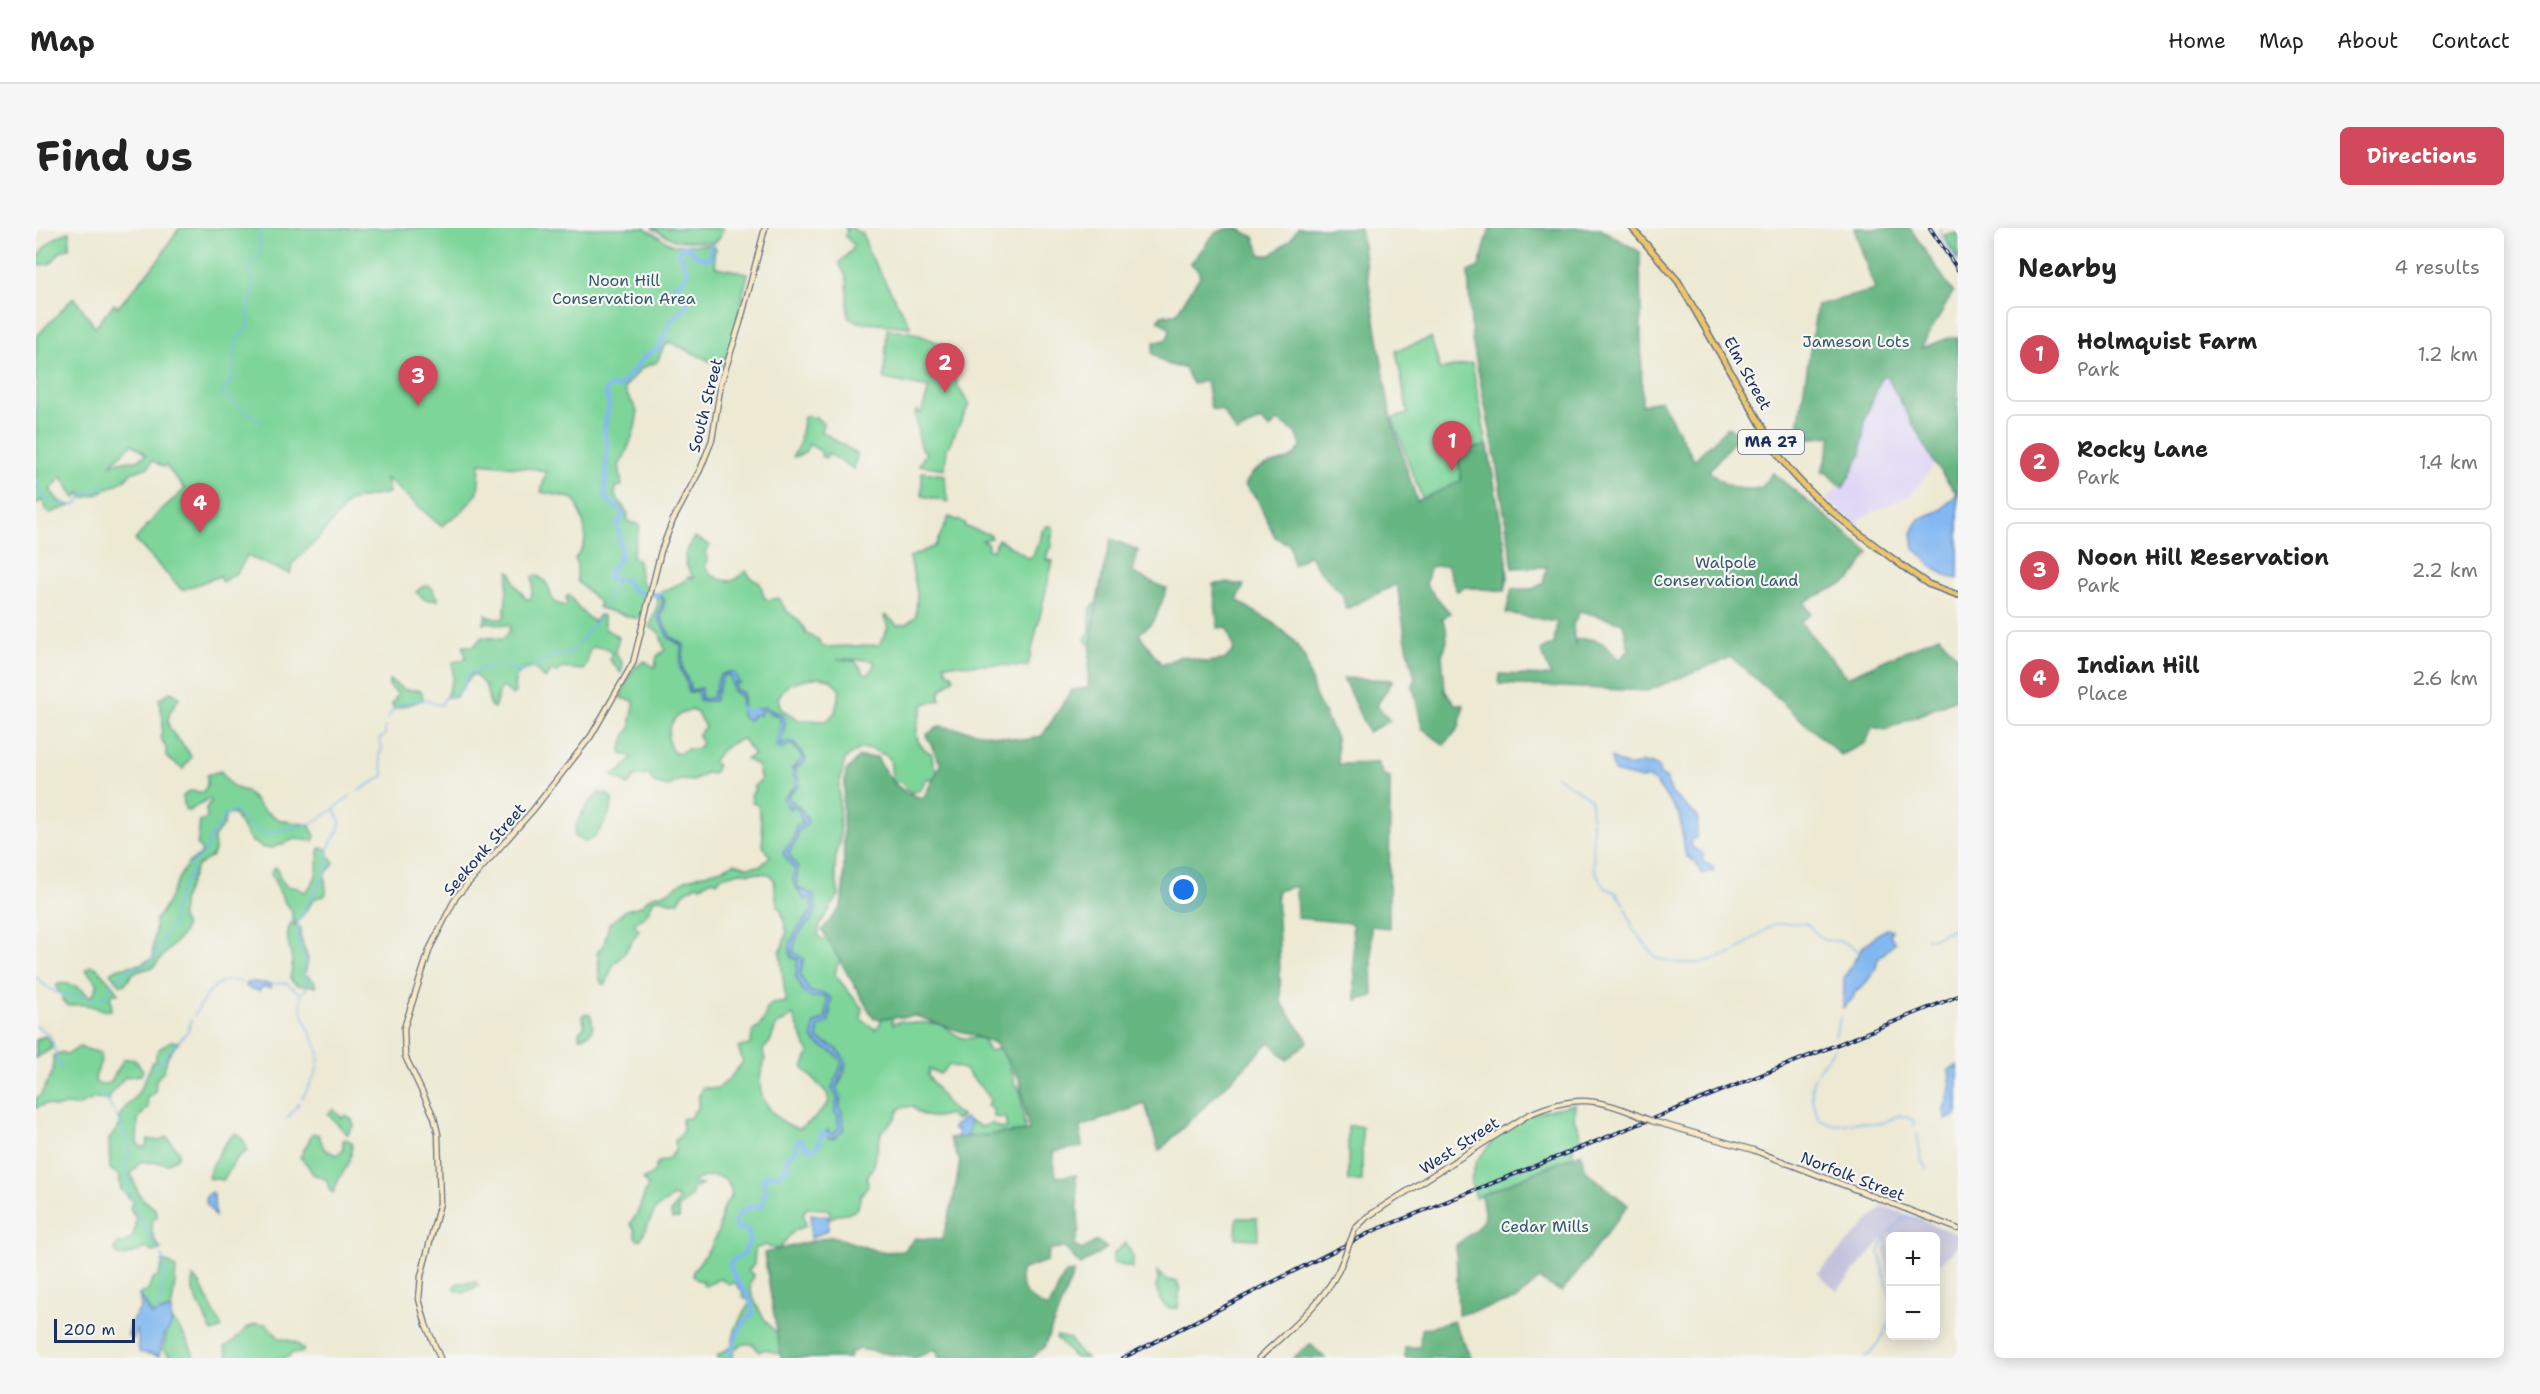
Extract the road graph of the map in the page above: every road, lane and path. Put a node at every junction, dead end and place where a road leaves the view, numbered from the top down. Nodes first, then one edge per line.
1 (765, 228) edge
2 (1632, 228) edge
3 (1958, 595) edge
4 (637, 652) joint
5 (1740, 1146) joint
6 (1958, 1229) edge
7 (440, 1358) edge
8 (1259, 1358) edge

1 - 4 main road, South Street
2 - 3 main road, Elm Street / MA 27
4 - 7 main road, Seekonk Street
5 - 6 main road, Norfolk Street
5 - 8 main road, West Street, bridge

